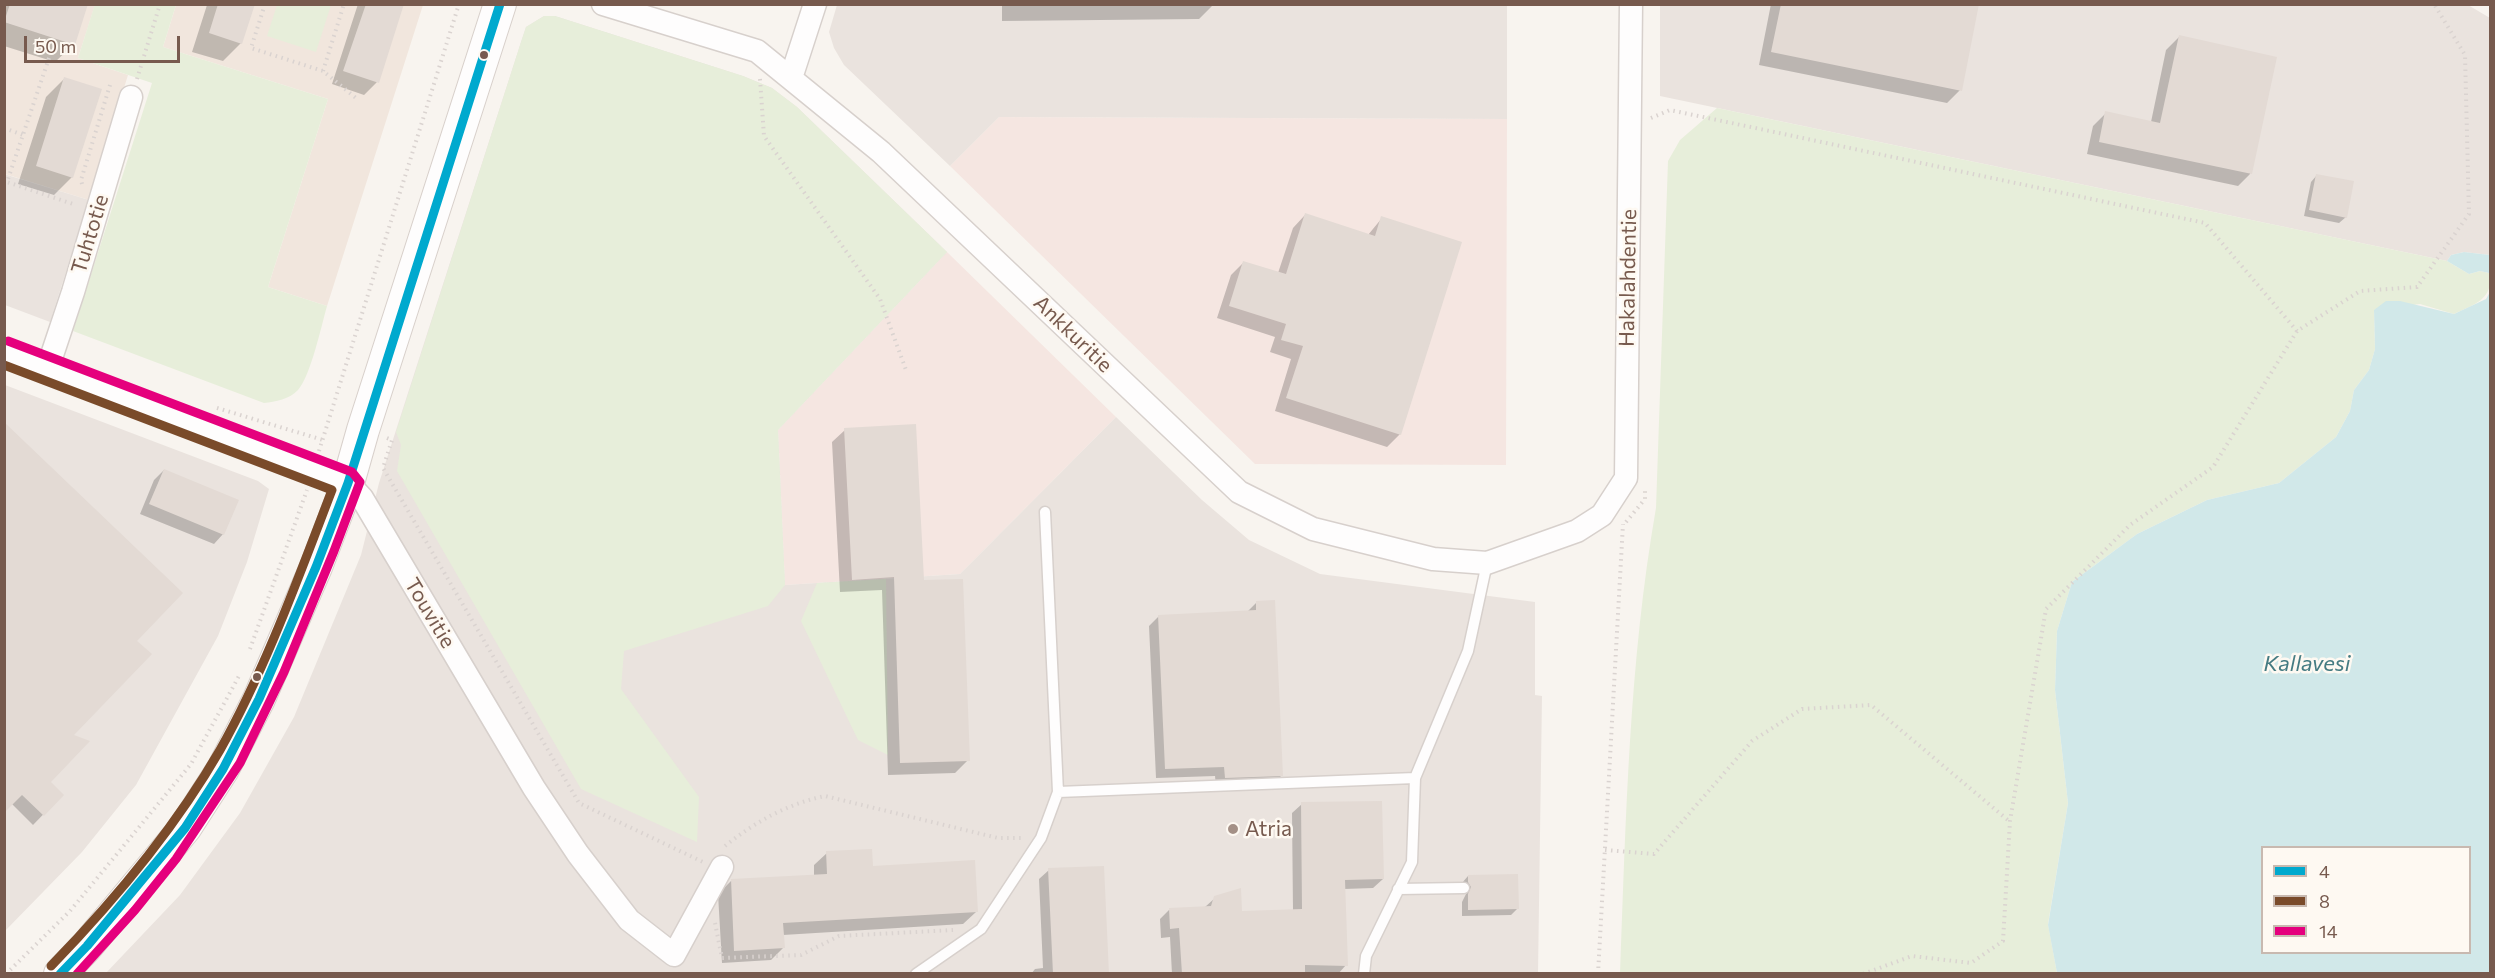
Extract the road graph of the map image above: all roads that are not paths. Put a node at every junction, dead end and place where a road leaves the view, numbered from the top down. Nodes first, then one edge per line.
1 (500, 4) edge
2 (603, 4) edge
3 (815, 4) edge
4 (1630, 4) edge
5 (791, 78) junction
6 (131, 97) road end
7 (4, 352) edge
8 (47, 370) junction
9 (348, 483) junction
10 (1045, 512) dead end
11 (1577, 531) joint
12 (1487, 563) junction
13 (1415, 778) junction
14 (1058, 792) junction
15 (714, 859) road end
16 (1464, 888) dead end
17 (1398, 889) junction
18 (60, 974) edge
19 (916, 974) edge
20 (1364, 974) edge

1 - 9 street
2 - 5 street, Ankkuritie
3 - 5 street
4 - 11 street, Hakalahdentie
5 - 12 street, Ankkuritie
6 - 8 street, Tuhtotie
7 - 8 street, Touvitie
8 - 9 street, Touvitie
9 - 15 street, Touvitie
9 - 18 street
10 - 14 lane
11 - 12 street, Ankkuritie
12 - 13 lane
13 - 14 lane
13 - 17 lane
14 - 19 lane
16 - 17 lane
17 - 20 lane

